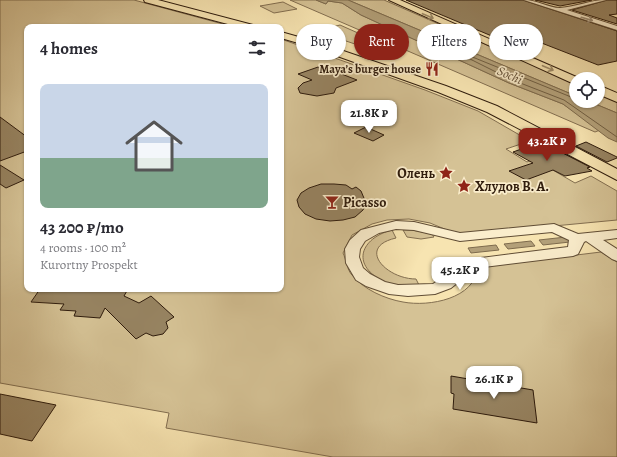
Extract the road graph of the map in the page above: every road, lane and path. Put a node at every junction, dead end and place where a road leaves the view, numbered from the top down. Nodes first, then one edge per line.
1 (148, 0) edge
2 (393, 0) edge
3 (527, 0) edge
4 (603, 0) edge
5 (556, 10) junction
6 (238, 24) edge
7 (617, 28) edge
8 (284, 36) edge
9 (569, 77) edge
10 (605, 93) edge
11 (617, 98) edge
12 (617, 175) edge
13 (617, 234) edge
14 (583, 238) junction
15 (617, 256) edge

1 - 6 main road
2 -> 9 main road
3 - 5 street
4 - 5 street
5 -> 7 street
8 - 12 main road
10 - 11 main road
13 - 14 street
14 - 14 street
14 - 15 street

